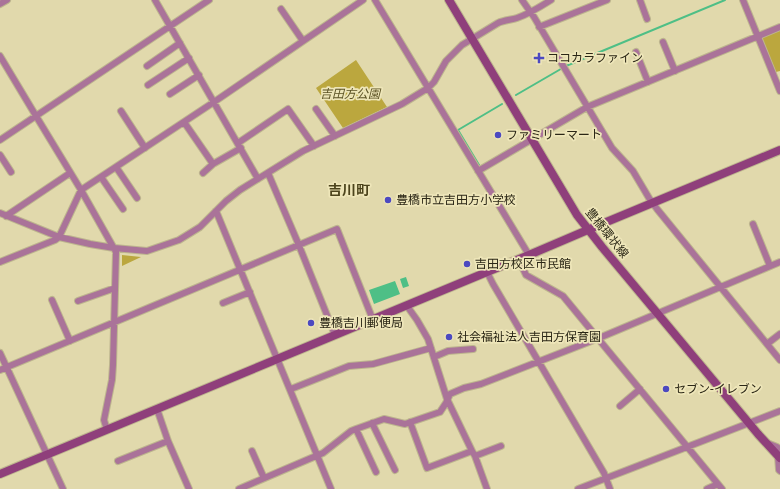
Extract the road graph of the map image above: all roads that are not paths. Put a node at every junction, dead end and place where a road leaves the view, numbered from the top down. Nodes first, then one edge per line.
1 (7, 0) edge
2 (155, 0) edge
3 (209, 0) edge
4 (363, 0) edge
5 (375, 0) edge
6 (449, 0) edge
7 (522, 0) edge
8 (551, 0) edge
9 (607, 0) edge
10 (640, 0) edge
11 (743, 0) edge
12 (0, 4) edge
13 (281, 9) dead end
14 (530, 13) junction
15 (648, 19) dead end
16 (170, 26) junction
17 (539, 27) junction
18 (780, 27) edge
19 (758, 36) junction
20 (472, 38) junction
21 (303, 41) junction
22 (663, 42) dead end
23 (180, 43) junction
24 (636, 52) dead end
25 (0, 56) edge
26 (189, 58) junction
27 (147, 66) dead end
28 (675, 71) junction
29 (199, 75) junction
30 (648, 82) junction
31 (148, 85) dead end
32 (428, 88) junction
33 (780, 91) edge
34 (170, 94) dead end
35 (214, 102) junction
36 (587, 107) junction
37 (316, 109) dead end
38 (121, 112) dead end
39 (36, 116) junction
40 (184, 122) junction
41 (335, 136) junction
42 (533, 139) junction
43 (0, 140) edge
44 (239, 145) junction
45 (314, 146) junction
46 (145, 148) junction
47 (780, 150) edge
48 (0, 155) edge
49 (213, 164) junction
50 (116, 167) junction
51 (478, 171) junction
52 (11, 172) dead end
53 (70, 173) junction
54 (203, 173) dead end
55 (268, 173) junction
56 (101, 177) junction
57 (258, 179) junction
58 (81, 190) junction
59 (137, 198) dead end
60 (653, 203) junction
61 (123, 209) dead end
62 (216, 211) junction
63 (3, 215) edge
64 (753, 224) dead end
65 (588, 230) junction
66 (59, 237) junction
67 (298, 245) junction
68 (114, 248) junction
69 (529, 256) junction
70 (519, 260) junction
71 (0, 262) edge
72 (780, 262) edge
73 (770, 266) junction
74 (241, 269) junction
75 (487, 272) junction
76 (721, 287) junction
77 (115, 288) junction
78 (250, 292) junction
79 (52, 300) dead end
80 (78, 301) dead end
81 (223, 303) dead end
82 (407, 306) junction
83 (658, 314) junction
84 (373, 320) junction
85 (115, 322) junction
86 (780, 334) edge
87 (335, 335) junction
88 (598, 338) junction
89 (70, 341) junction
90 (767, 344) junction
91 (431, 348) junction
92 (472, 349) dead end
93 (0, 353) edge
94 (434, 357) junction
95 (278, 359) junction
96 (780, 360) edge
97 (538, 362) junction
98 (7, 368) junction
99 (0, 370) edge
100 (291, 389) junction
101 (640, 389) junction
102 (447, 399) junction
103 (620, 406) dead end
104 (157, 410) junction
105 (780, 411) edge
106 (410, 422) junction
107 (372, 423) junction
108 (749, 423) junction
109 (356, 429) junction
110 (107, 430) junction
111 (168, 441) junction
112 (501, 446) dead end
113 (687, 447) junction
114 (252, 451) dead end
115 (47, 454) junction
116 (474, 454) junction
117 (318, 455) junction
118 (779, 455) edge
119 (118, 461) dead end
120 (395, 470) dead end
121 (780, 471) edge
122 (376, 472) dead end
123 (0, 474) edge
124 (264, 478) junction
125 (606, 478) junction
126 (720, 486) edge
127 (63, 489) edge
128 (189, 489) edge
129 (239, 489) edge
130 (331, 489) edge
131 (488, 489) edge
132 (578, 489) edge
133 (610, 489) edge
134 (707, 489) edge

1 - 12 street
2 - 16 street
3 - 16 street
4 - 21 street
5 - 32 street
6 - 20 street, 豊橋環状線
7 - 14 street
8 - 14 street
9 - 17 street
10 - 15 street
11 - 19 street
13 - 21 street
14 - 17 street
14 - 20 street
16 - 23 street
16 - 39 street
17 - 36 street
18 - 19 street
19 - 28 street
19 - 33 street
20 - 32 street
20 - 42 street, 豊橋環状線
21 - 35 street
22 - 28 street
23 - 26 street
23 - 27 street
24 - 30 street
25 - 39 street
26 - 29 street
26 - 31 street
28 - 30 street
29 - 34 street
29 - 35 street
30 - 36 street
32 - 41 street
32 - 51 street
35 - 40 street
35 - 44 street
36 - 42 street
36 - 60 street
37 - 41 street
38 - 46 street
39 - 43 street
39 - 53 street
40 - 46 street
40 - 49 street
41 - 45 street
42 - 51 street
42 - 65 street, 豊橋環状線
44 - 45 street
44 - 49 street
44 - 57 street
45 - 55 street
46 - 50 street
47 - 60 street
48 - 52 street
49 - 54 street
50 - 56 street
50 - 59 street
51 - 69 street
53 - 58 street
53 - 63 street
55 - 57 street
55 - 67 street
56 - 58 street
56 - 61 street
57 - 62 street
58 - 66 street
58 - 68 street
60 - 65 street
60 - 76 street
62 - 68 street
62 - 74 street
63 - 66 street
64 - 73 street
65 - 69 street
65 - 83 street, 豊橋環状線
66 - 68 street
66 - 71 street
67 - 74 street
67 - 84 street
67 - 87 street
68 - 77 street
69 - 70 street
70 - 75 street
70 - 88 street
72 - 73 street
73 - 76 street
74 - 78 street
74 - 85 street
75 - 82 street
75 - 97 street
76 - 83 street
76 - 90 street
77 - 80 street
77 - 85 street
78 - 81 street
78 - 95 street
79 - 89 street
82 - 84 street
82 - 91 street
83 - 88 street
83 - 108 street, 豊橋環状線
84 - 87 street
85 - 89 street
85 - 110 street
86 - 90 street
87 - 95 street
88 - 97 street
88 - 101 street
89 - 98 street
90 - 96 street
91 - 94 street
91 - 100 street
92 - 94 street
93 - 98 street
94 - 102 street
95 - 100 street
95 - 104 street
97 - 102 street
97 - 125 street
98 - 99 street
98 - 115 street
100 - 117 street
101 - 103 street
101 - 113 street
102 - 106 street
102 - 116 street
104 - 110 street
104 - 111 street
105 - 108 street
106 - 107 street
106 - 116 street
107 - 109 street
107 - 120 street
108 - 113 street
108 - 118 street, 豊橋環状線
109 - 117 street
109 - 122 street
110 - 115 street
111 - 119 street
111 - 128 street
112 - 116 street
113 - 125 street
113 - 126 street
114 - 124 street
115 - 123 street
115 - 127 street
116 - 131 street
117 - 124 street
117 - 130 street
118 - 121 street
124 - 129 street
125 - 132 street
125 - 133 street
126 - 134 street

